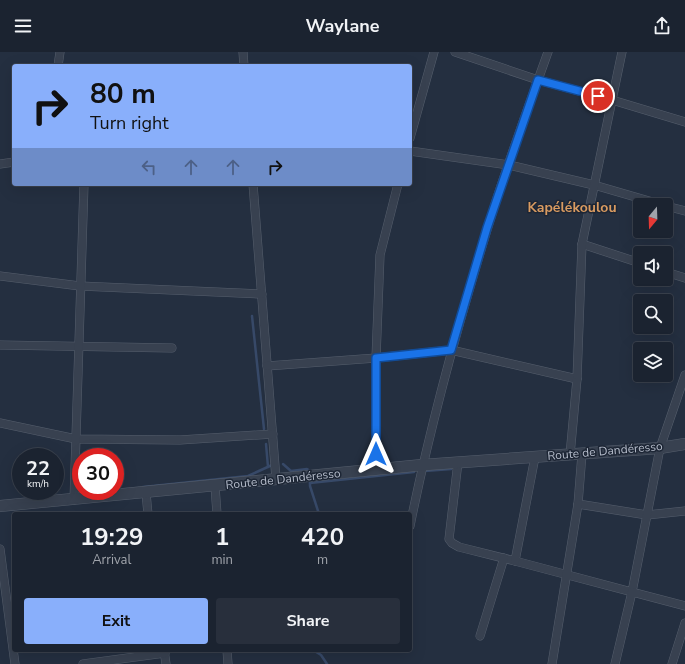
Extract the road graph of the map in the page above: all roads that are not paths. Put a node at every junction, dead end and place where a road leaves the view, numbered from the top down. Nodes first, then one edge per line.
1 (60, 52) edge
2 (243, 52) edge
3 (434, 52) edge
4 (455, 52) edge
5 (548, 52) edge
6 (622, 52) edge
7 (58, 64) edge
8 (244, 64) edge
9 (538, 80) junction
10 (612, 100) junction
11 (685, 122) edge
12 (412, 131) edge
13 (412, 151) edge
14 (12, 162) edge
15 (0, 164) edge
16 (508, 165) junction
17 (594, 185) junction
18 (84, 186) edge
19 (252, 186) edge
20 (397, 186) edge
21 (639, 198) edge
22 (673, 208) edge
23 (685, 211) edge
24 (582, 244) junction
25 (633, 261) edge
26 (673, 274) edge
27 (0, 276) edge
28 (685, 278) edge
29 (80, 286) junction
30 (262, 294) junction
31 (0, 345) edge
32 (79, 346) junction
33 (172, 348) dead end
34 (451, 350) junction
35 (376, 358) junction
36 (267, 366) junction
37 (685, 375) edge
38 (577, 379) junction
39 (0, 423) edge
40 (273, 434) junction
41 (76, 439) junction
42 (685, 444) edge
43 (76, 448) edge
44 (660, 448) junction
45 (582, 454) junction
46 (570, 455) junction
47 (534, 457) junction
48 (458, 462) junction
49 (422, 465) junction
50 (376, 470) junction
51 (276, 479) junction
52 (215, 486) junction
53 (146, 493) junction
54 (124, 495) edge
55 (74, 500) edge
56 (578, 504) junction
57 (0, 506) edge
58 (685, 510) edge
59 (148, 512) edge
60 (217, 512) edge
61 (647, 515) junction
62 (412, 516) edge
63 (0, 549) edge
64 (504, 558) junction
65 (515, 561) junction
66 (567, 574) junction
67 (632, 592) junction
68 (685, 606) edge
69 (685, 623) edge
70 (480, 636) dead end
71 (12, 641) edge
72 (13, 652) edge
73 (164, 652) edge
74 (227, 652) edge
75 (15, 664) edge
76 (83, 664) edge
77 (166, 664) edge
78 (228, 664) edge
79 (552, 664) edge
80 (615, 664) edge
81 (672, 664) edge

1 - 7 street
2 - 8 street
3 - 12 street
4 - 9 street
5 - 9 street
6 - 10 street
9 - 10 street
9 - 16 street
10 - 11 street
10 - 17 street
13 - 16 street
14 - 15 street
16 - 17 street
16 - 34 street
17 - 21 street
17 - 24 street
18 - 29 street
19 - 30 street
20 - 35 street
22 - 23 street
24 - 25 street
24 - 38 street
26 - 28 street
27 - 29 street
29 - 30 street
29 - 32 street
30 - 36 street
31 - 32 street
32 - 33 street
32 - 41 street
34 - 35 street
34 - 38 street
34 - 49 street
35 - 36 street
35 - 50 street
36 - 40 street
37 - 44 street
38 - 46 street
39 - 41 street
40 - 41 street
40 - 51 street
41 - 43 street
42 - 44 street, Route de Dandéresso
44 - 45 street, Route de Dandéresso
44 - 61 street
45 - 46 street, Route de Dandéresso
45 - 56 street
46 - 47 street, Route de Dandéresso
47 - 48 street, Route de Dandéresso
47 - 65 street
48 - 49 street, Route de Dandéresso
48 - 64 street
49 - 50 street, Route de Dandéresso
49 - 62 street
50 - 51 street, Route de Dandéresso
51 - 52 street, Route de Dandéresso
52 - 53 street, Route de Dandéresso
52 - 60 street
53 - 54 street, Route de Dandéresso
53 - 59 street
55 - 57 street, Route de Dandéresso
56 - 61 street
56 - 66 street
58 - 61 street
61 - 67 street
63 - 71 street
64 - 65 street
64 - 70 street
65 - 66 street
66 - 67 street
66 - 79 street
67 - 68 street
67 - 80 street
69 - 81 street
72 - 75 street
73 - 76 street
73 - 77 street
74 - 78 street

